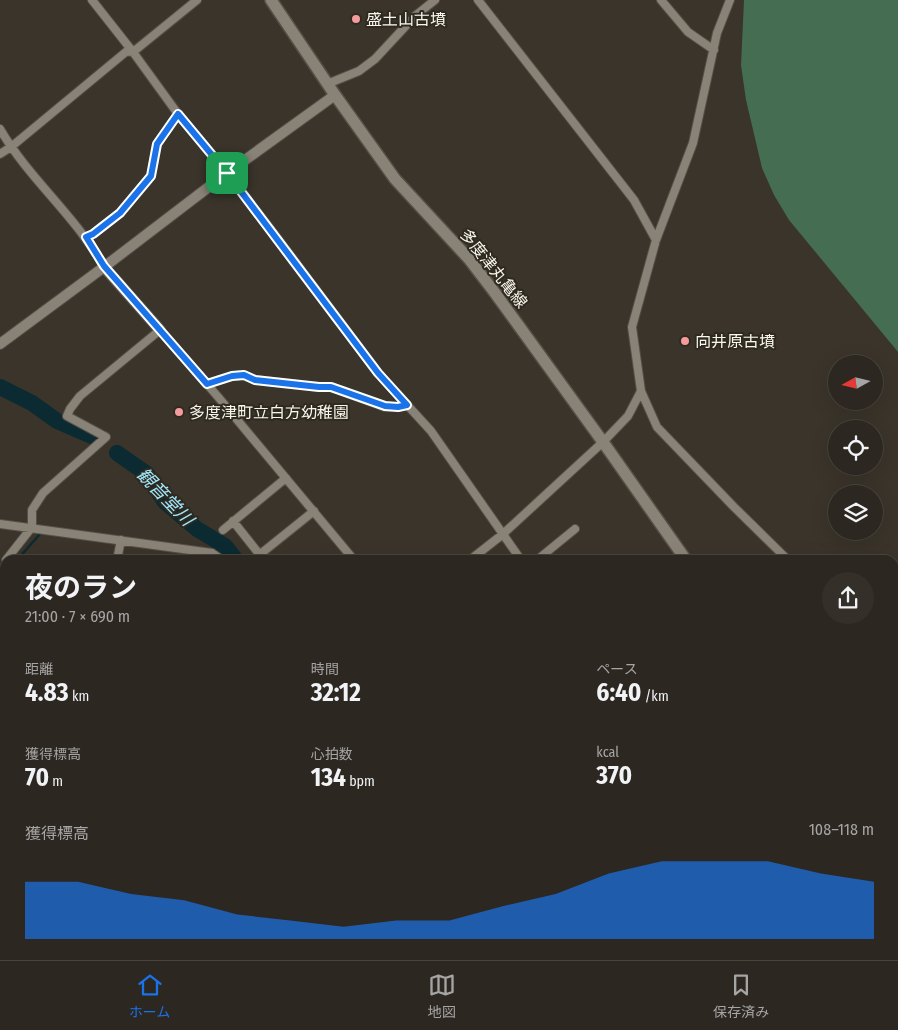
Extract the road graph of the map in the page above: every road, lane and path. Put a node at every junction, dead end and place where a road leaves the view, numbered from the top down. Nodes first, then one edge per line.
1 (92, 0) edge
2 (197, 0) edge
3 (271, 0) edge
4 (435, 0) edge
5 (478, 0) edge
6 (661, 0) edge
7 (730, 0) edge
8 (714, 50) junction
9 (133, 52) junction
10 (327, 84) junction
11 (335, 95) junction
12 (178, 114) junction
13 (0, 129) edge
14 (11, 147) junction
15 (0, 154) edge
16 (227, 173) junction
17 (86, 237) junction
18 (656, 240) junction
19 (104, 266) junction
20 (160, 330) junction
21 (0, 344) edge
22 (207, 384) junction
23 (641, 391) junction
24 (407, 405) junction
25 (604, 442) junction
26 (286, 478) junction
27 (314, 512) junction
28 (233, 521) junction
29 (0, 524) edge
30 (32, 527) junction
31 (575, 529) dead end
32 (223, 530) dead end
33 (503, 534) junction
34 (121, 540) junction
35 (11, 555) edge
36 (118, 555) edge
37 (215, 555) edge
38 (260, 555) joint
39 (350, 555) edge
40 (476, 555) edge
41 (518, 555) edge
42 (543, 555) edge
43 (683, 555) edge
44 (783, 555) edge

1 - 9 street
2 - 9 street
3 - 10 main road, 多度津丸亀線
4 - 10 street
5 - 18 street
6 - 8 street
7 - 8 street
8 - 18 street
9 - 12 street
9 - 14 street
10 - 11 main road, 多度津丸亀線
11 - 16 street
11 - 25 main road, 多度津丸亀線
12 - 16 street
12 - 17 street
13 - 14 street
14 - 15 street
14 - 17 street
16 - 19 street
16 - 24 street
17 - 19 street
18 - 23 street
19 - 20 street
19 - 21 street
20 - 22 street
20 - 30 street
22 - 24 street
22 - 26 street
23 - 25 street
23 - 44 street
24 - 33 street
25 - 33 street
25 - 43 main road, 多度津丸亀線
26 - 27 street
26 - 28 street
27 - 38 street
27 - 39 street
28 - 32 street
28 - 38 street
29 - 30 street
30 - 34 street
30 - 35 street
31 - 42 street
33 - 40 street
33 - 41 street
34 - 36 street
34 - 37 street

